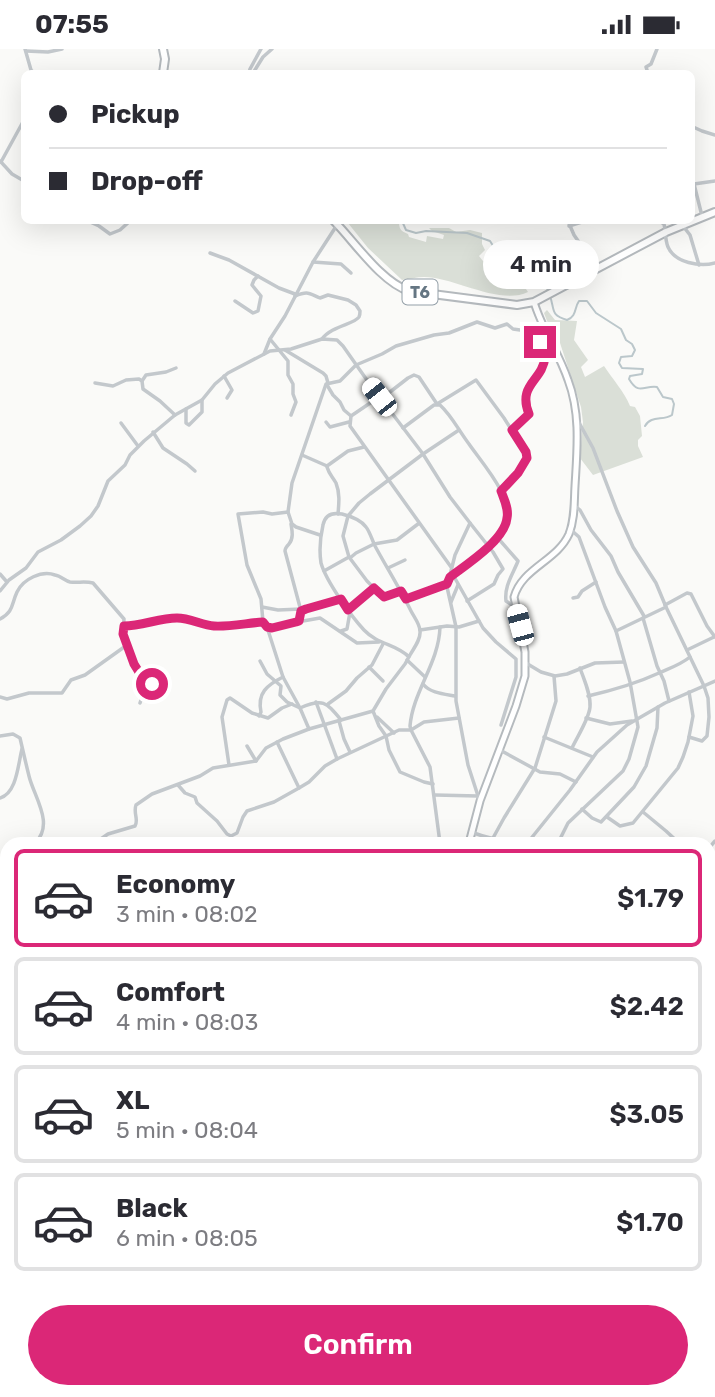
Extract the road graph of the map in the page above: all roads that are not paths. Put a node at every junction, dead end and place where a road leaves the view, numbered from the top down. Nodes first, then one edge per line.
1 (62, 49) edge
2 (163, 49) edge
3 (261, 49) edge
4 (272, 49) edge
5 (657, 49) edge
6 (26, 50) edge
7 (31, 70) edge
8 (163, 70) edge
9 (250, 70) edge
10 (253, 70) edge
11 (646, 70) edge
12 (21, 125) edge
13 (695, 128) edge
14 (715, 135) edge
15 (0, 162) edge
16 (21, 179) edge
17 (715, 181) edge
18 (695, 184) edge
19 (695, 188) edge
20 (715, 212) edge
21 (702, 216) junction
22 (695, 219) edge
23 (95, 224) edge
24 (127, 224) edge
25 (335, 224) edge
26 (338, 224) edge
27 (568, 224) edge
28 (664, 224) edge
29 (682, 225) joint
30 (666, 232) junction
31 (210, 253) dead end
32 (313, 262) junction
33 (715, 263) edge
34 (699, 265) junction
35 (597, 268) junction
36 (351, 273) dead end
37 (258, 276) junction
38 (294, 295) junction
39 (235, 301) dead end
40 (534, 302) junction
41 (270, 339) junction
42 (322, 339) junction
43 (279, 350) junction
44 (285, 350) junction
45 (264, 354) junction
46 (356, 365) junction
47 (176, 368) dead end
48 (224, 376) junction
49 (142, 381) junction
50 (95, 383) dead end
51 (327, 384) junction
52 (227, 398) dead end
53 (380, 398) junction
54 (202, 400) junction
55 (436, 404) junction
56 (186, 409) junction
57 (176, 415) junction
58 (291, 415) dead end
59 (351, 416) junction
60 (576, 417) junction
61 (326, 422) dead end
62 (349, 422) junction
63 (121, 423) dead end
64 (403, 428) junction
65 (459, 430) junction
66 (512, 430) junction
67 (153, 432) junction
68 (138, 446) junction
69 (364, 447) junction
70 (422, 454) junction
71 (303, 455) junction
72 (327, 466) junction
73 (195, 471) dead end
74 (389, 480) junction
75 (501, 491) junction
76 (574, 505) junction
77 (288, 512) junction
78 (338, 514) junction
79 (348, 516) junction
80 (290, 520) junction
81 (470, 523) junction
82 (418, 524) junction
83 (570, 529) junction
84 (320, 535) junction
85 (497, 537) junction
86 (374, 544) junction
87 (488, 546) junction
88 (350, 558) junction
89 (405, 560) dead end
90 (388, 568) junction
91 (324, 571) junction
92 (451, 573) junction
93 (0, 574) edge
94 (596, 581) junction
95 (7, 582) junction
96 (447, 584) junction
97 (458, 585) junction
98 (374, 588) junction
99 (0, 591) edge
100 (401, 591) junction
101 (573, 598) dead end
102 (341, 599) junction
103 (406, 599) junction
104 (467, 601) junction
105 (451, 602) junction
106 (666, 606) junction
107 (262, 607) junction
108 (515, 607) junction
109 (301, 610) junction
110 (349, 611) junction
111 (300, 617) junction
112 (644, 617) junction
113 (0, 619) edge
114 (479, 621) junction
115 (263, 622) junction
116 (124, 626) junction
117 (267, 627) junction
118 (440, 628) junction
119 (456, 628) junction
120 (420, 630) junction
121 (341, 631) junction
122 (616, 631) junction
123 (714, 637) edge
124 (381, 643) junction
125 (127, 645) junction
126 (687, 650) junction
127 (690, 657) junction
128 (408, 658) junction
129 (260, 661) dead end
130 (624, 662) junction
131 (526, 663) junction
132 (369, 667) junction
133 (580, 669) junction
134 (660, 672) junction
135 (554, 675) junction
136 (142, 677) junction
137 (283, 677) junction
138 (425, 677) junction
139 (276, 681) junction
140 (383, 681) dead end
141 (715, 681) edge
142 (423, 684) junction
143 (631, 685) junction
144 (704, 685) junction
145 (689, 692) junction
146 (455, 696) junction
147 (588, 696) junction
148 (0, 697) edge
149 (156, 697) dead end
150 (668, 701) junction
151 (316, 702) junction
152 (140, 703) dead end
153 (292, 704) junction
154 (328, 704) junction
155 (658, 707) junction
156 (300, 708) junction
157 (373, 712) junction
158 (258, 716) junction
159 (459, 718) junction
160 (586, 718) junction
161 (635, 720) junction
162 (340, 721) junction
163 (326, 724) junction
164 (501, 725) dead end
165 (309, 729) junction
166 (411, 730) junction
167 (394, 733) junction
168 (0, 736) edge
169 (386, 736) junction
170 (544, 737) junction
171 (689, 737) junction
172 (277, 742) junction
173 (247, 746) dead end
174 (22, 747) junction
175 (572, 748) junction
176 (500, 750) junction
177 (350, 752) junction
178 (593, 757) junction
179 (337, 759) junction
180 (256, 761) junction
181 (229, 765) junction
182 (534, 769) junction
183 (576, 782) junction
184 (433, 783) junction
185 (178, 785) junction
186 (299, 788) junction
187 (435, 796) junction
188 (0, 798) edge
189 (479, 798) junction
190 (582, 809) junction
191 (643, 812) junction
192 (607, 817) junction
193 (471, 832) junction
194 (40, 837) edge
195 (104, 837) edge
196 (439, 837) edge
197 (470, 837) edge
198 (484, 837) edge
199 (494, 837) edge
200 (533, 837) edge
201 (561, 837) edge
202 (672, 837) edge

1 - 6 street
2 - 8 highway
3 - 9 street
4 - 10 street
5 - 11 street
6 - 7 street
12 - 15 street
13 - 14 street
15 - 16 street
17 - 18 street
19 - 21 street
20 - 21 highway, T6
21 - 22 highway, T6
23 - 24 street
25 - 32 street
26 - 40 highway, T6
27 - 35 street
28 - 30 street
29 - 30 highway, T6
29 - 34 street
30 - 34 street
30 - 35 highway, T6
31 - 37 street
32 - 36 street
32 - 38 street
33 - 34 street
35 - 40 highway, T6
37 - 38 street
37 - 39 street
38 - 41 street
38 - 42 street
40 - 60 main road
41 - 43 street
41 - 45 street
42 - 44 street
42 - 46 street
43 - 44 street
43 - 45 street
43 - 58 street
44 - 51 street
45 - 48 street
46 - 51 street
46 - 53 street
46 - 66 street
47 - 49 street
48 - 52 street
48 - 54 street
49 - 50 street
49 - 57 street
51 - 59 street
51 - 71 street
53 - 55 street
53 - 59 street
53 - 64 street
54 - 56 street
54 - 56 street
55 - 64 street
55 - 65 street
55 - 66 street
56 - 57 street
57 - 67 street
59 - 62 street
60 - 76 main road
60 - 106 street
61 - 62 street
62 - 69 street
63 - 68 street
64 - 70 street
65 - 70 street
65 - 75 street
66 - 75 street
67 - 68 street
67 - 73 street
68 - 95 street
69 - 72 street
69 - 74 street
70 - 74 street
70 - 81 street
71 - 72 street
71 - 77 street
72 - 78 street
74 - 79 street
74 - 82 street
75 - 85 street
76 - 83 main road
76 - 112 street
77 - 80 street
77 - 107 street
78 - 79 street
78 - 84 street
79 - 86 street
79 - 88 street
80 - 84 street
80 - 109 street
81 - 87 street
81 - 92 street
82 - 86 street
82 - 92 street
83 - 94 street
83 - 108 main road
84 - 91 street
85 - 87 street
85 - 108 street
86 - 88 street
86 - 90 street
87 - 92 street
87 - 104 street
88 - 91 street
88 - 98 street
89 - 90 street
90 - 100 street
91 - 102 street
92 - 96 street
92 - 97 street
93 - 95 street
94 - 101 street
94 - 122 street
95 - 99 street
96 - 103 street
96 - 105 street
97 - 104 street
97 - 105 street
98 - 100 street
98 - 110 street
100 - 103 street
102 - 109 street
102 - 110 street
103 - 120 street
104 - 114 street
105 - 119 street
106 - 112 street
106 - 123 street
106 - 126 street
107 - 109 street
107 - 115 street
108 - 131 main road
109 - 111 street
110 - 121 street
110 - 124 street
111 - 117 street
111 - 121 street
112 - 122 street
112 - 134 street
113 - 116 street
114 - 119 street
114 - 164 street
115 - 116 street
115 - 117 street
116 - 125 street
117 - 137 street
118 - 119 street
118 - 120 street
118 - 138 street
119 - 146 street
120 - 128 street
121 - 124 street
122 - 130 street
123 - 126 street
124 - 128 street
124 - 132 street
125 - 136 street
125 - 148 street
126 - 127 street
127 - 134 street
127 - 144 street
128 - 138 street
128 - 157 street
129 - 139 street
130 - 133 street
130 - 143 street
131 - 135 street
131 - 176 main road
132 - 140 street
132 - 154 street
133 - 135 street
133 - 147 street
134 - 143 street
134 - 150 street
135 - 170 street
136 - 149 street
136 - 152 street
137 - 139 street
137 - 156 street
138 - 142 street
139 - 153 street
139 - 158 street
141 - 144 street
142 - 146 street
142 - 166 street
143 - 147 street
143 - 161 street
144 - 145 street
144 - 171 street
145 - 150 street
145 - 171 street
146 - 159 street
147 - 160 street
150 - 155 street
151 - 154 street
151 - 156 street
151 - 163 street
153 - 156 street
153 - 158 street
154 - 162 street
155 - 161 street
155 - 192 street
156 - 165 street
157 - 162 street
157 - 167 street
157 - 169 street
158 - 181 street
159 - 166 street
159 - 189 street
160 - 161 street
160 - 175 street
161 - 178 street
161 - 190 street
162 - 163 street
162 - 177 street
163 - 165 street
163 - 179 street
165 - 172 street
166 - 167 street
166 - 184 street
167 - 169 street
168 - 174 street
169 - 177 street
169 - 184 street
170 - 175 street
170 - 182 street
171 - 191 street
172 - 180 street
172 - 186 street
173 - 180 street
174 - 188 street
174 - 194 street
175 - 178 street
176 - 182 street
176 - 189 main road
177 - 179 street
178 - 183 street
179 - 186 street
180 - 181 street
181 - 185 street
182 - 183 street
182 - 199 street
183 - 200 street
184 - 187 street
185 - 186 street
185 - 195 street
187 - 189 street
187 - 196 street
189 - 193 main road
190 - 192 street
190 - 201 street
191 - 192 street
191 - 202 street
193 - 197 main road
193 - 198 street

